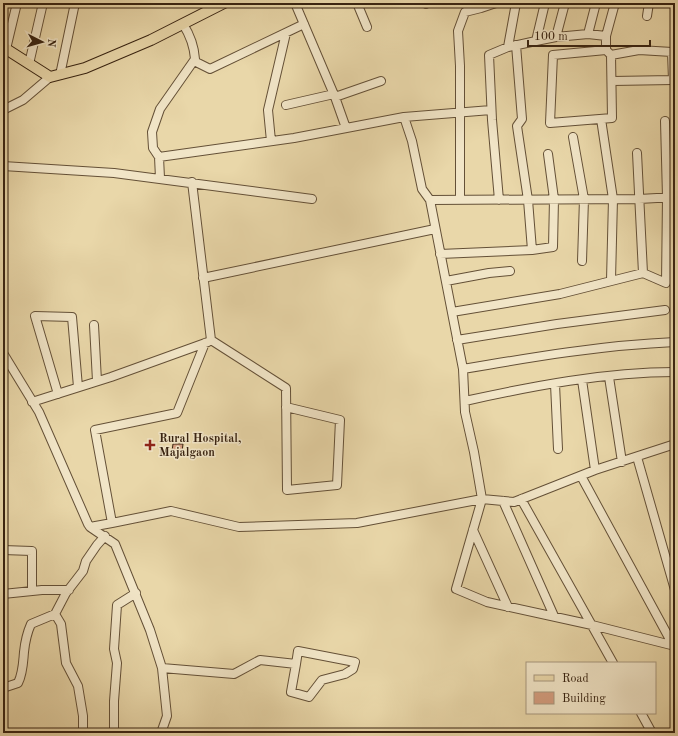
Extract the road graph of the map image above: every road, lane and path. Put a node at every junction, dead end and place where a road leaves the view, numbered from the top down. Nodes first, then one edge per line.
1 (16, 3) edge
2 (43, 3) edge
3 (74, 3) edge
4 (224, 3) edge
5 (295, 3) edge
6 (357, 3) edge
7 (496, 3) edge
8 (516, 3) edge
9 (545, 3) edge
10 (565, 3) edge
11 (596, 3) edge
12 (615, 3) edge
13 (648, 3) edge
14 (482, 6) edge
15 (647, 16) dead end
16 (183, 24) junction
17 (304, 24) junction
18 (367, 27) dead end
19 (286, 33) junction
20 (588, 34) junction
21 (606, 36) junction
22 (556, 37) junction
23 (536, 41) junction
24 (512, 46) junction
25 (5, 48) edge
26 (608, 52) junction
27 (194, 61) junction
28 (29, 64) junction
29 (55, 76) junction
30 (612, 80) junction
31 (381, 81) dead end
32 (335, 96) junction
33 (286, 105) dead end
34 (3, 110) edge
35 (491, 110) junction
36 (460, 112) junction
37 (404, 117) junction
38 (601, 119) junction
39 (665, 121) dead end
40 (346, 128) junction
41 (573, 137) dead end
42 (271, 141) junction
43 (637, 153) dead end
44 (548, 154) dead end
45 (159, 157) junction
46 (3, 166) edge
47 (160, 178) junction
48 (192, 182) junction
49 (671, 197) edge
50 (312, 199) dead end
51 (584, 199) junction
52 (612, 199) junction
53 (639, 199) junction
54 (430, 200) junction
55 (460, 200) junction
56 (499, 200) junction
57 (528, 200) junction
58 (554, 200) junction
59 (435, 229) junction
60 (532, 250) junction
61 (440, 254) junction
62 (582, 261) dead end
63 (510, 271) dead end
64 (642, 273) junction
65 (204, 278) junction
66 (611, 280) junction
67 (446, 281) junction
68 (665, 310) dead end
69 (452, 312) junction
70 (94, 325) dead end
71 (458, 340) junction
72 (208, 341) junction
73 (675, 342) edge
74 (3, 353) edge
75 (463, 369) junction
76 (675, 372) edge
77 (609, 377) junction
78 (582, 380) junction
79 (97, 381) junction
80 (555, 384) junction
81 (78, 387) junction
82 (58, 394) junction
83 (465, 401) junction
84 (32, 402) junction
85 (286, 407) junction
86 (675, 444) edge
87 (558, 449) dead end
88 (637, 457) junction
89 (622, 462) junction
90 (595, 470) junction
91 (581, 476) junction
92 (482, 499) junction
93 (521, 499) junction
94 (503, 501) junction
95 (112, 523) junction
96 (90, 527) junction
97 (473, 530) junction
98 (105, 536) junction
99 (3, 550) edge
100 (68, 590) junction
101 (675, 590) edge
102 (32, 591) junction
103 (136, 593) junction
104 (3, 594) edge
105 (508, 607) junction
106 (55, 614) junction
107 (554, 616) junction
108 (592, 625) junction
109 (674, 646) edge
110 (612, 662) edge
111 (296, 664) junction
112 (162, 668) junction
113 (3, 688) edge
114 (642, 714) edge
115 (114, 730) dead end
116 (83, 733) edge
117 (161, 733) edge
118 (652, 733) edge

1 - 25 street
2 - 28 street
3 - 29 street
4 - 16 main road
5 - 17 street
6 - 18 street
7 - 14 street
8 - 24 street
9 - 23 street
10 - 22 street
11 - 20 street
12 - 21 street
13 - 15 street
14 - 36 street
16 - 27 street
16 - 29 main road
17 - 19 street
17 - 32 street
19 - 27 street
19 - 42 street
20 - 21 street
20 - 22 street
21 - 26 street
22 - 23 street
23 - 24 street
24 - 35 street
24 - 57 street
25 - 28 main road
26 - 30 street
26 - 30 street
26 - 38 street
27 - 45 street
28 - 29 main road
29 - 34 street
30 - 38 street
31 - 32 street
32 - 33 street
32 - 40 street
35 - 36 street
35 - 56 street
36 - 37 street
36 - 55 street
37 - 40 street
37 - 54 street
38 - 52 street
39 - 49 street
40 - 42 street
41 - 51 street
42 - 45 street
43 - 53 street
44 - 58 street
45 - 47 street
46 - 47 street
47 - 48 street
48 - 50 street
48 - 65 street
49 - 53 street
49 - 64 street
51 - 52 street
51 - 58 street
51 - 62 street
52 - 53 street
52 - 66 street
53 - 64 street
54 - 55 street
54 - 59 street
55 - 56 street
56 - 57 street
57 - 58 street
57 - 60 street
58 - 60 street
59 - 61 street
59 - 65 street
60 - 61 street
61 - 67 street
63 - 67 street
64 - 66 street
65 - 72 street
66 - 69 street
67 - 69 street
68 - 71 street
69 - 71 street
70 - 79 street
71 - 75 street
72 - 79 street
72 - 85 street
72 - 95 street
73 - 75 street
74 - 84 street
75 - 83 street
76 - 77 street
77 - 78 street
77 - 89 street
78 - 80 street
78 - 90 street
79 - 81 street
80 - 83 street
80 - 87 street
81 - 82 street
81 - 82 street
82 - 84 street
83 - 92 street
84 - 96 street
85 - 85 street
86 - 88 street
88 - 89 street
88 - 101 street
89 - 90 street
90 - 91 street
91 - 93 street
91 - 109 street
92 - 94 street
92 - 95 street
92 - 97 street
93 - 94 street
93 - 108 street
94 - 107 street
95 - 96 street
96 - 98 street
97 - 105 street
97 - 105 street
98 - 100 street
98 - 103 street
99 - 102 street
100 - 102 street
100 - 106 street
102 - 104 street
103 - 112 street
103 - 115 street
105 - 107 street
106 - 113 street
106 - 116 street
107 - 108 street
108 - 109 street
108 - 110 street
111 - 111 street
111 - 112 street
112 - 117 street
114 - 118 street

